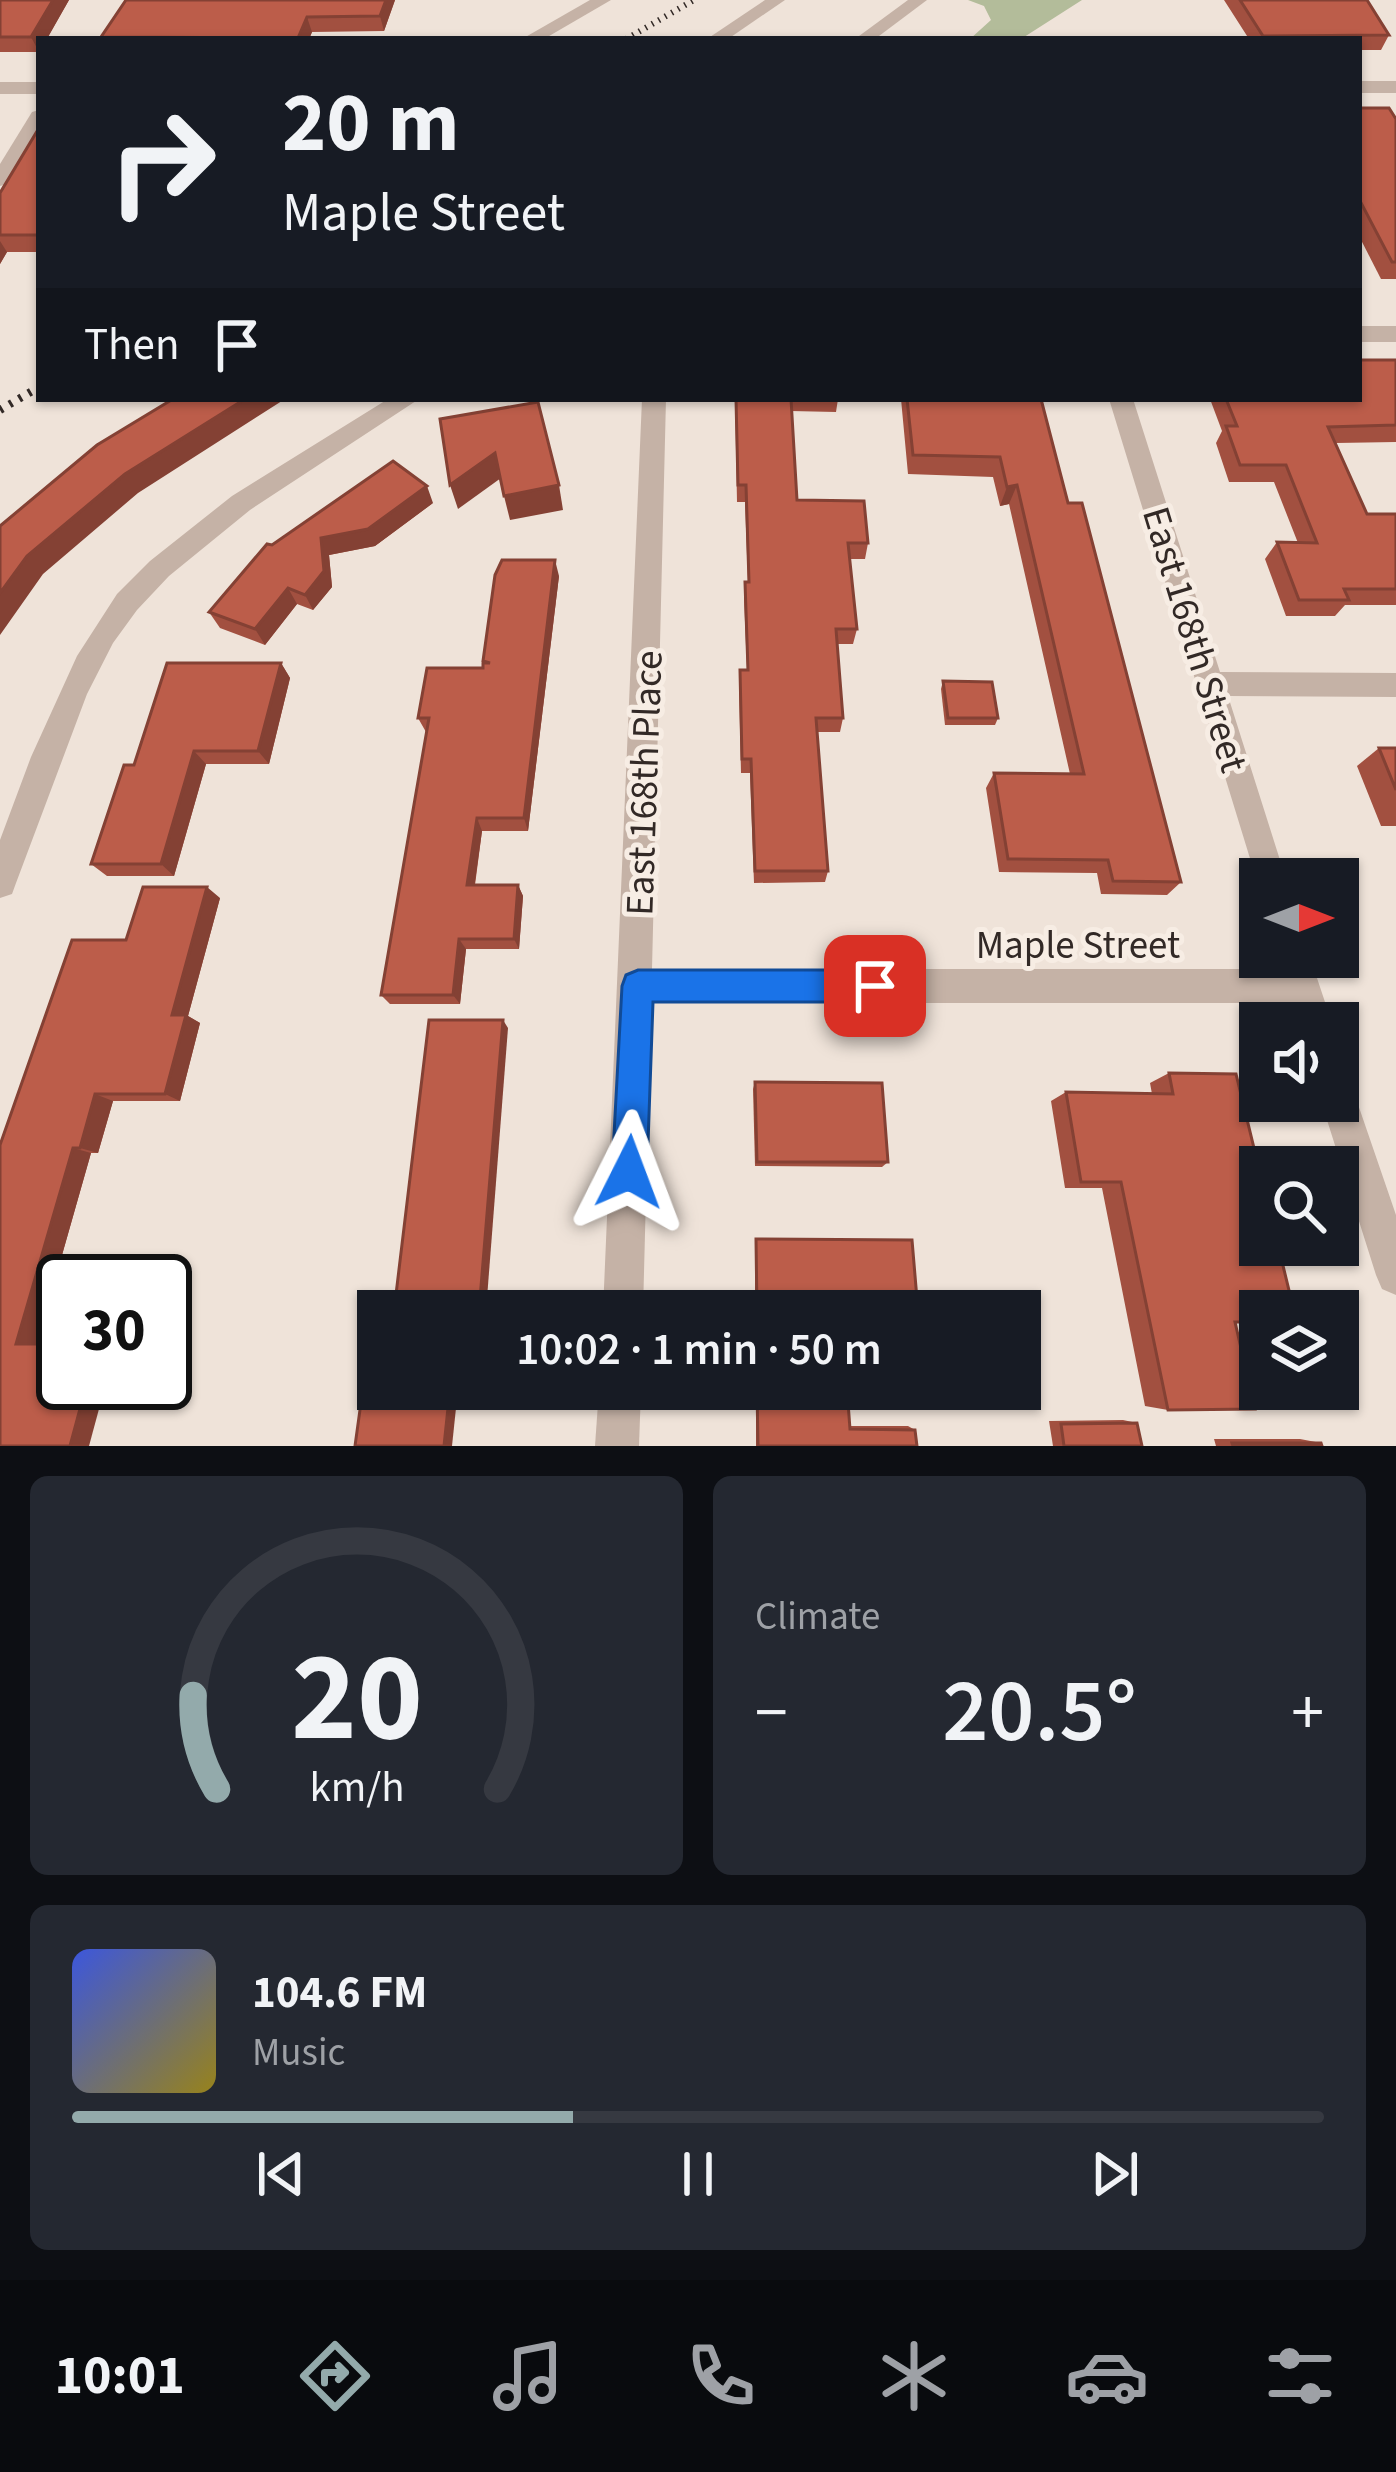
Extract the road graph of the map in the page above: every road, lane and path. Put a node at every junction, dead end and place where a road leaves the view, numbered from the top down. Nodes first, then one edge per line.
1 (603, 0) edge
2 (777, 0) edge
3 (919, 0) edge
4 (537, 36) edge
5 (721, 36) edge
6 (868, 36) edge
7 (1362, 87) edge
8 (1396, 87) edge
9 (0, 88) edge
10 (36, 88) edge
11 (36, 121) edge
12 (0, 180) edge
13 (1362, 334) edge
14 (1396, 334) edge
15 (401, 402) edge
16 (654, 402) edge
17 (1121, 402) edge
18 (1212, 684) junction
19 (1396, 685) edge
20 (1264, 858) edge
21 (0, 883) edge
22 (1239, 973) edge
23 (638, 986) junction
24 (1346, 1122) edge
25 (1396, 1275) edge
26 (624, 1290) edge
27 (619, 1410) edge
28 (617, 1446) edge

1 - 4 street
2 - 5 street
3 - 6 street
7 - 8 street
9 - 10 street
11 - 12 street
13 - 14 street
15 - 21 street
16 - 23 street, East 168th Place
17 - 18 street, East 168th Street
18 - 19 street
18 - 20 street, East 168th Street
22 - 23 street, Maple Street
23 - 26 street, East 168th Place
24 - 25 street
27 - 28 street

